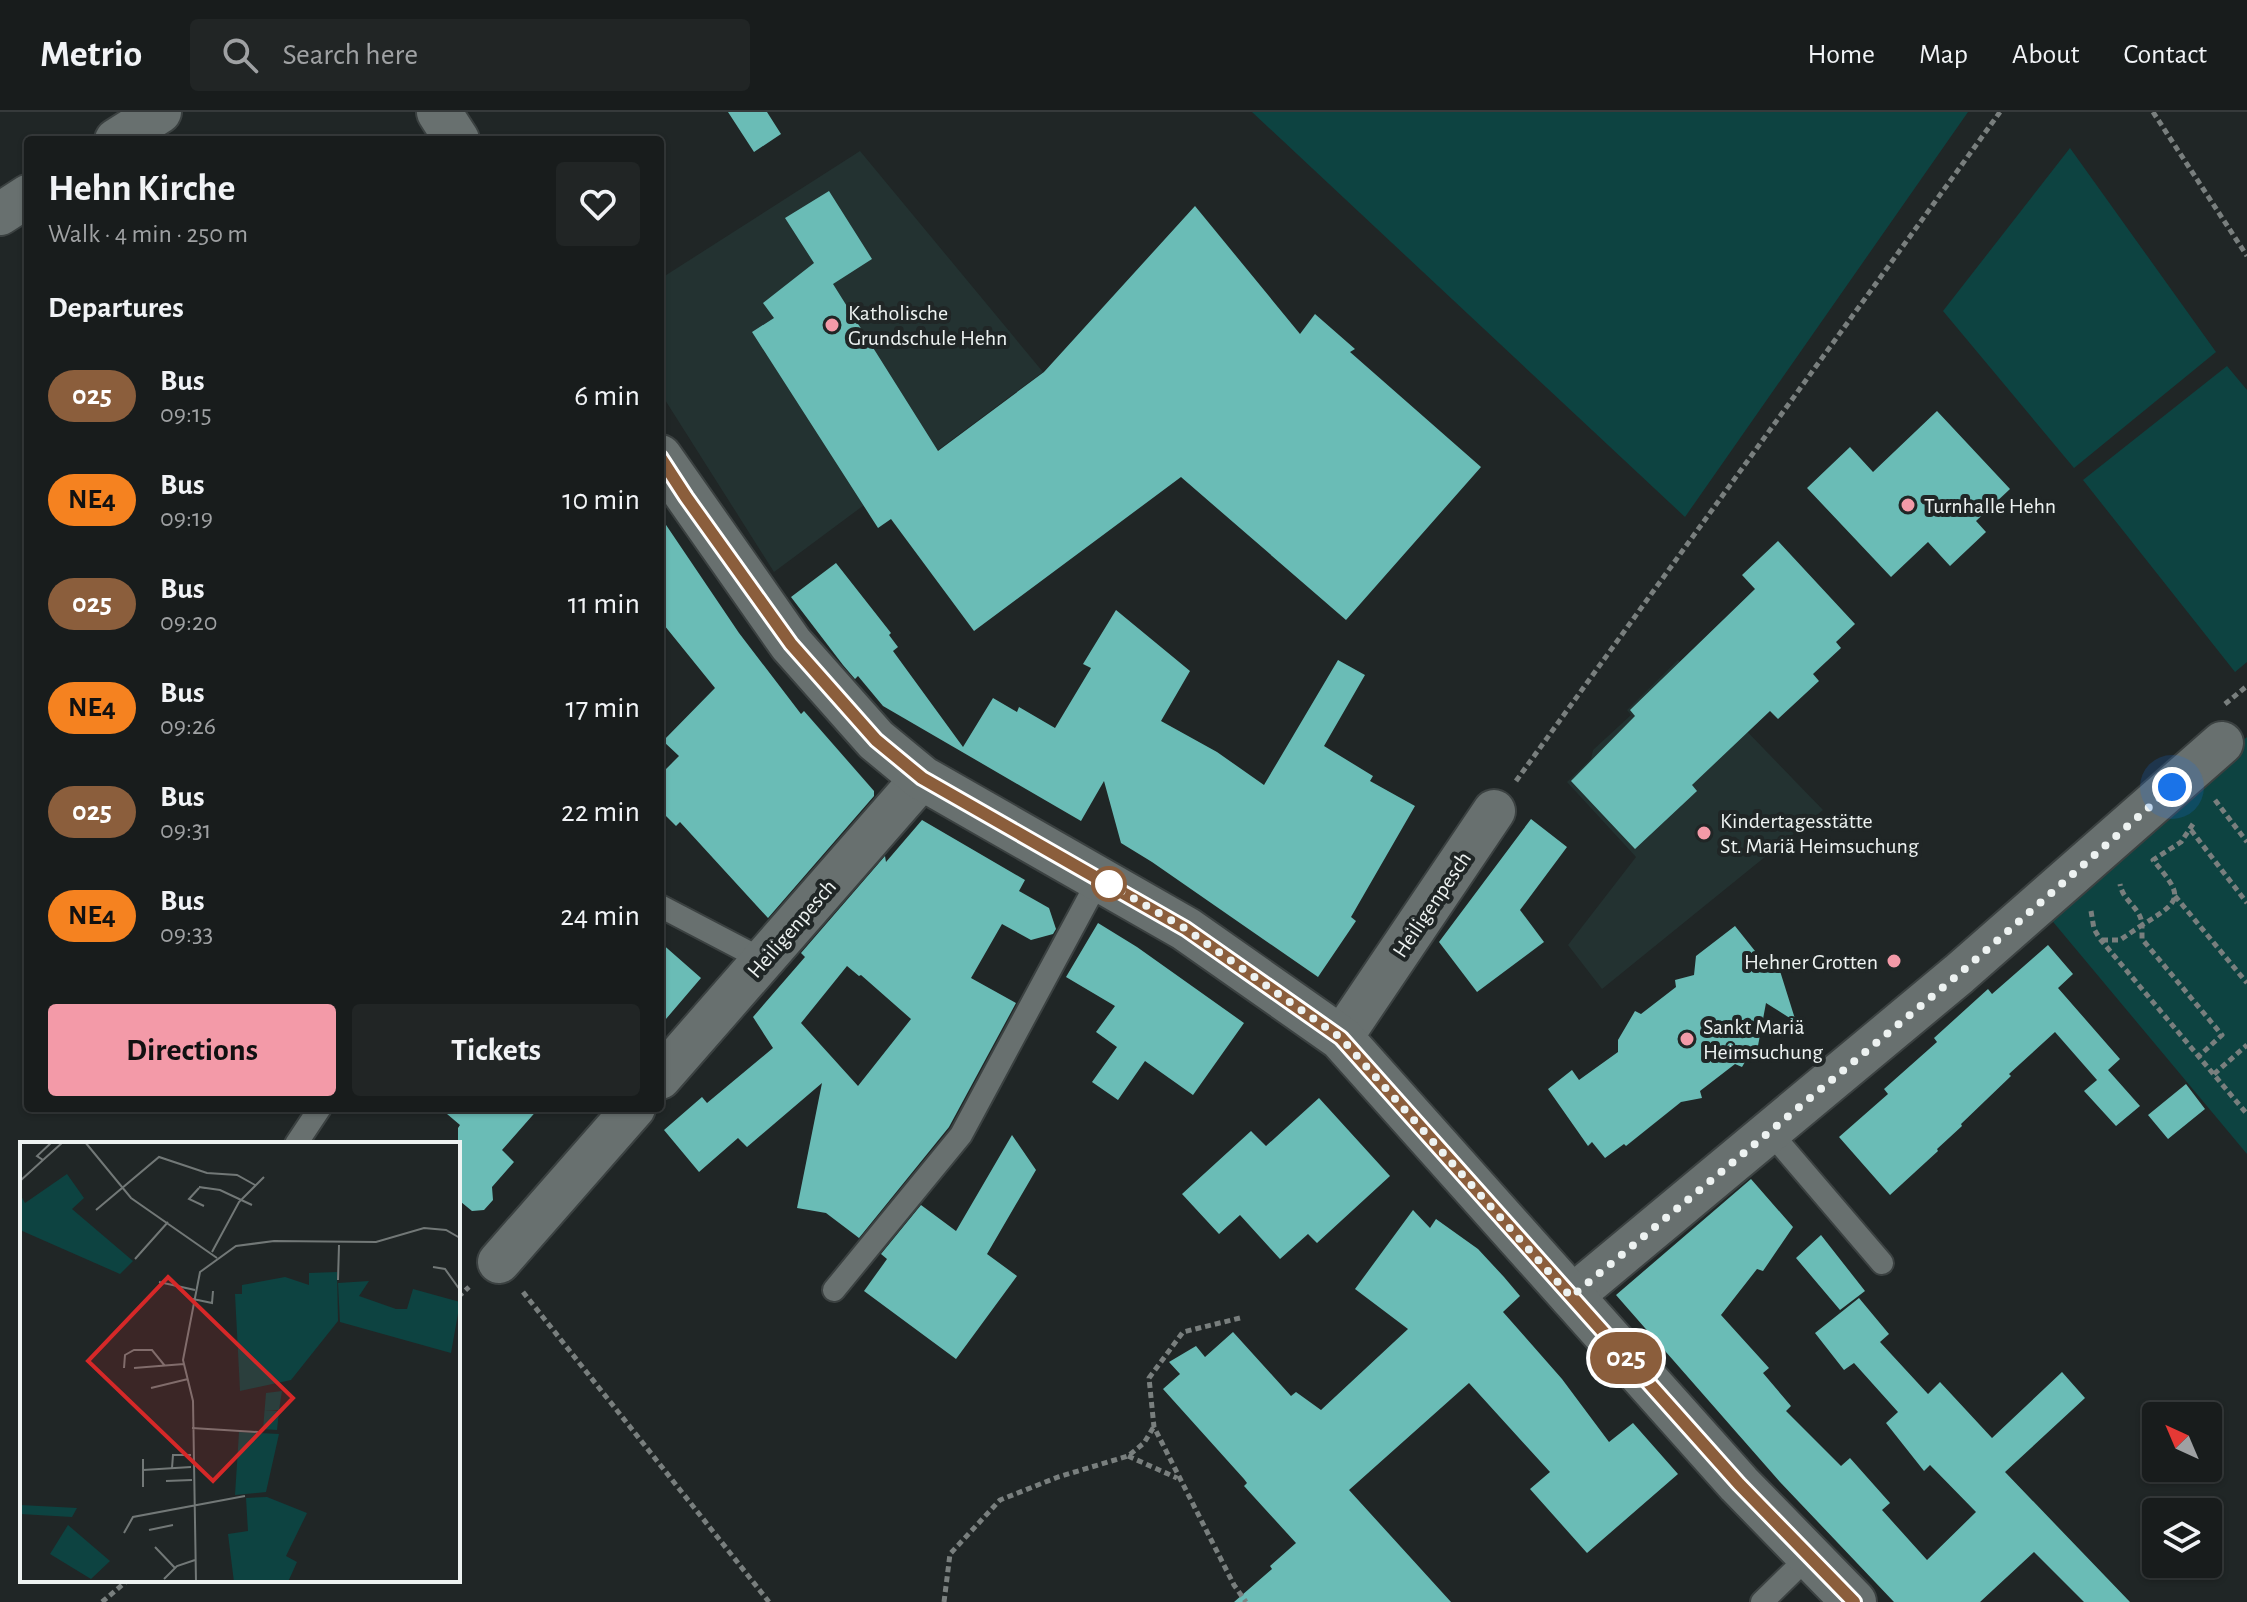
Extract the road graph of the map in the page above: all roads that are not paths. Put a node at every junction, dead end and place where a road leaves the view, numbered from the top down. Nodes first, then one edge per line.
1 (160, 112) edge
2 (439, 112) edge
3 (122, 136) edge
4 (454, 136) edge
5 (24, 199) edge
6 (0, 214) edge
7 (664, 463) edge
8 (2222, 743) dead end
9 (922, 778) junction
10 (1494, 811) road end
11 (1099, 879) junction
12 (664, 908) edge
13 (763, 960) junction
14 (1341, 1038) junction
15 (664, 1073) edge
16 (317, 1112) edge
17 (630, 1112) edge
18 (1770, 1132) junction
19 (297, 1142) edge
20 (499, 1262) road end
21 (1882, 1263) dead end
22 (834, 1290) dead end
23 (1571, 1297) junction
24 (1809, 1556) junction
25 (1762, 1602) edge
26 (1854, 1602) edge

1 - 3 street
2 - 4 street
5 - 6 street
7 - 9 street
8 - 18 street
9 - 11 street
9 - 13 street, Heiligenpesch
10 - 14 street, Heiligenpesch
11 - 14 street
11 - 22 lane
12 - 13 lane
13 - 15 street, Heiligenpesch
14 - 23 street
16 - 19 lane
17 - 20 street
18 - 21 lane
18 - 23 street
23 - 24 street
24 - 25 lane
24 - 26 street

